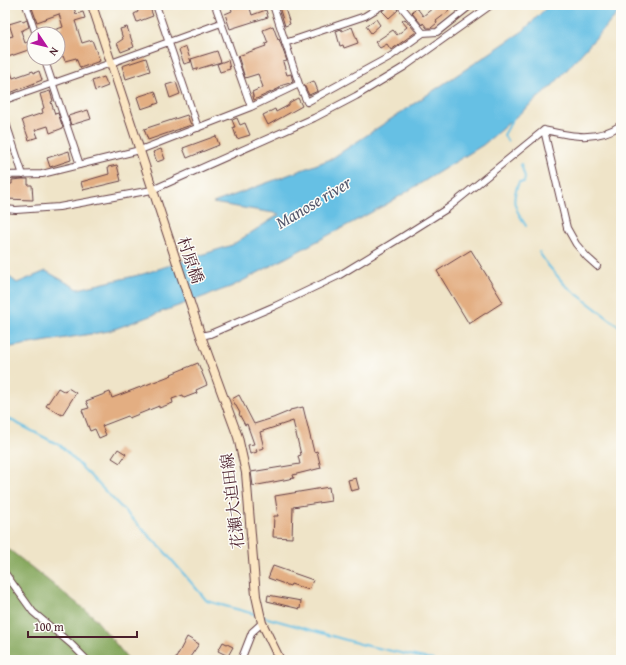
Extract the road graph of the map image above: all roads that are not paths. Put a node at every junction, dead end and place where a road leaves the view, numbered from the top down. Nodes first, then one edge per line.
1 (26, 5) edge
2 (92, 5) edge
3 (156, 5) edge
4 (215, 5) edge
5 (273, 5) edge
6 (383, 5) edge
7 (400, 5) edge
8 (471, 5) edge
9 (491, 5) edge
10 (221, 22) junction
11 (33, 26) edge
12 (423, 33) junction
13 (168, 42) junction
14 (285, 43) junction
15 (111, 63) junction
16 (47, 66) edge
17 (52, 83) junction
18 (299, 84) junction
19 (5, 100) edge
20 (251, 107) junction
21 (5, 120) edge
22 (621, 125) edge
23 (198, 128) junction
24 (544, 130) junction
25 (140, 150) junction
26 (80, 165) junction
27 (5, 175) edge
28 (23, 175) junction
29 (153, 192) junction
30 (5, 209) edge
31 (597, 266) dead end
32 (201, 335) junction
33 (5, 573) edge
34 (262, 623) junction
35 (87, 660) edge
36 (241, 660) edge
37 (280, 660) edge

1 - 11 street
2 - 15 street, 村原橋
3 - 13 street
4 - 10 street
5 - 14 street
6 - 14 street
7 - 12 street
8 - 12 street
9 - 29 street
10 - 13 street
10 - 20 street
12 - 18 street
13 - 15 street
13 - 23 street
14 - 18 street
15 - 17 street
15 - 25 street, 村原橋
16 - 17 street
17 - 19 street
17 - 26 street
18 - 20 street
20 - 23 street
21 - 28 street
22 - 24 street
23 - 25 street
24 - 31 street
24 - 32 street
25 - 26 street
25 - 29 street, 村原橋
26 - 28 street
27 - 28 street
29 - 30 street
29 - 32 street, 村原橋
32 - 34 street, 花瀬大迫田線
33 - 35 street
34 - 36 street
34 - 37 street, 花瀬大迫田線

